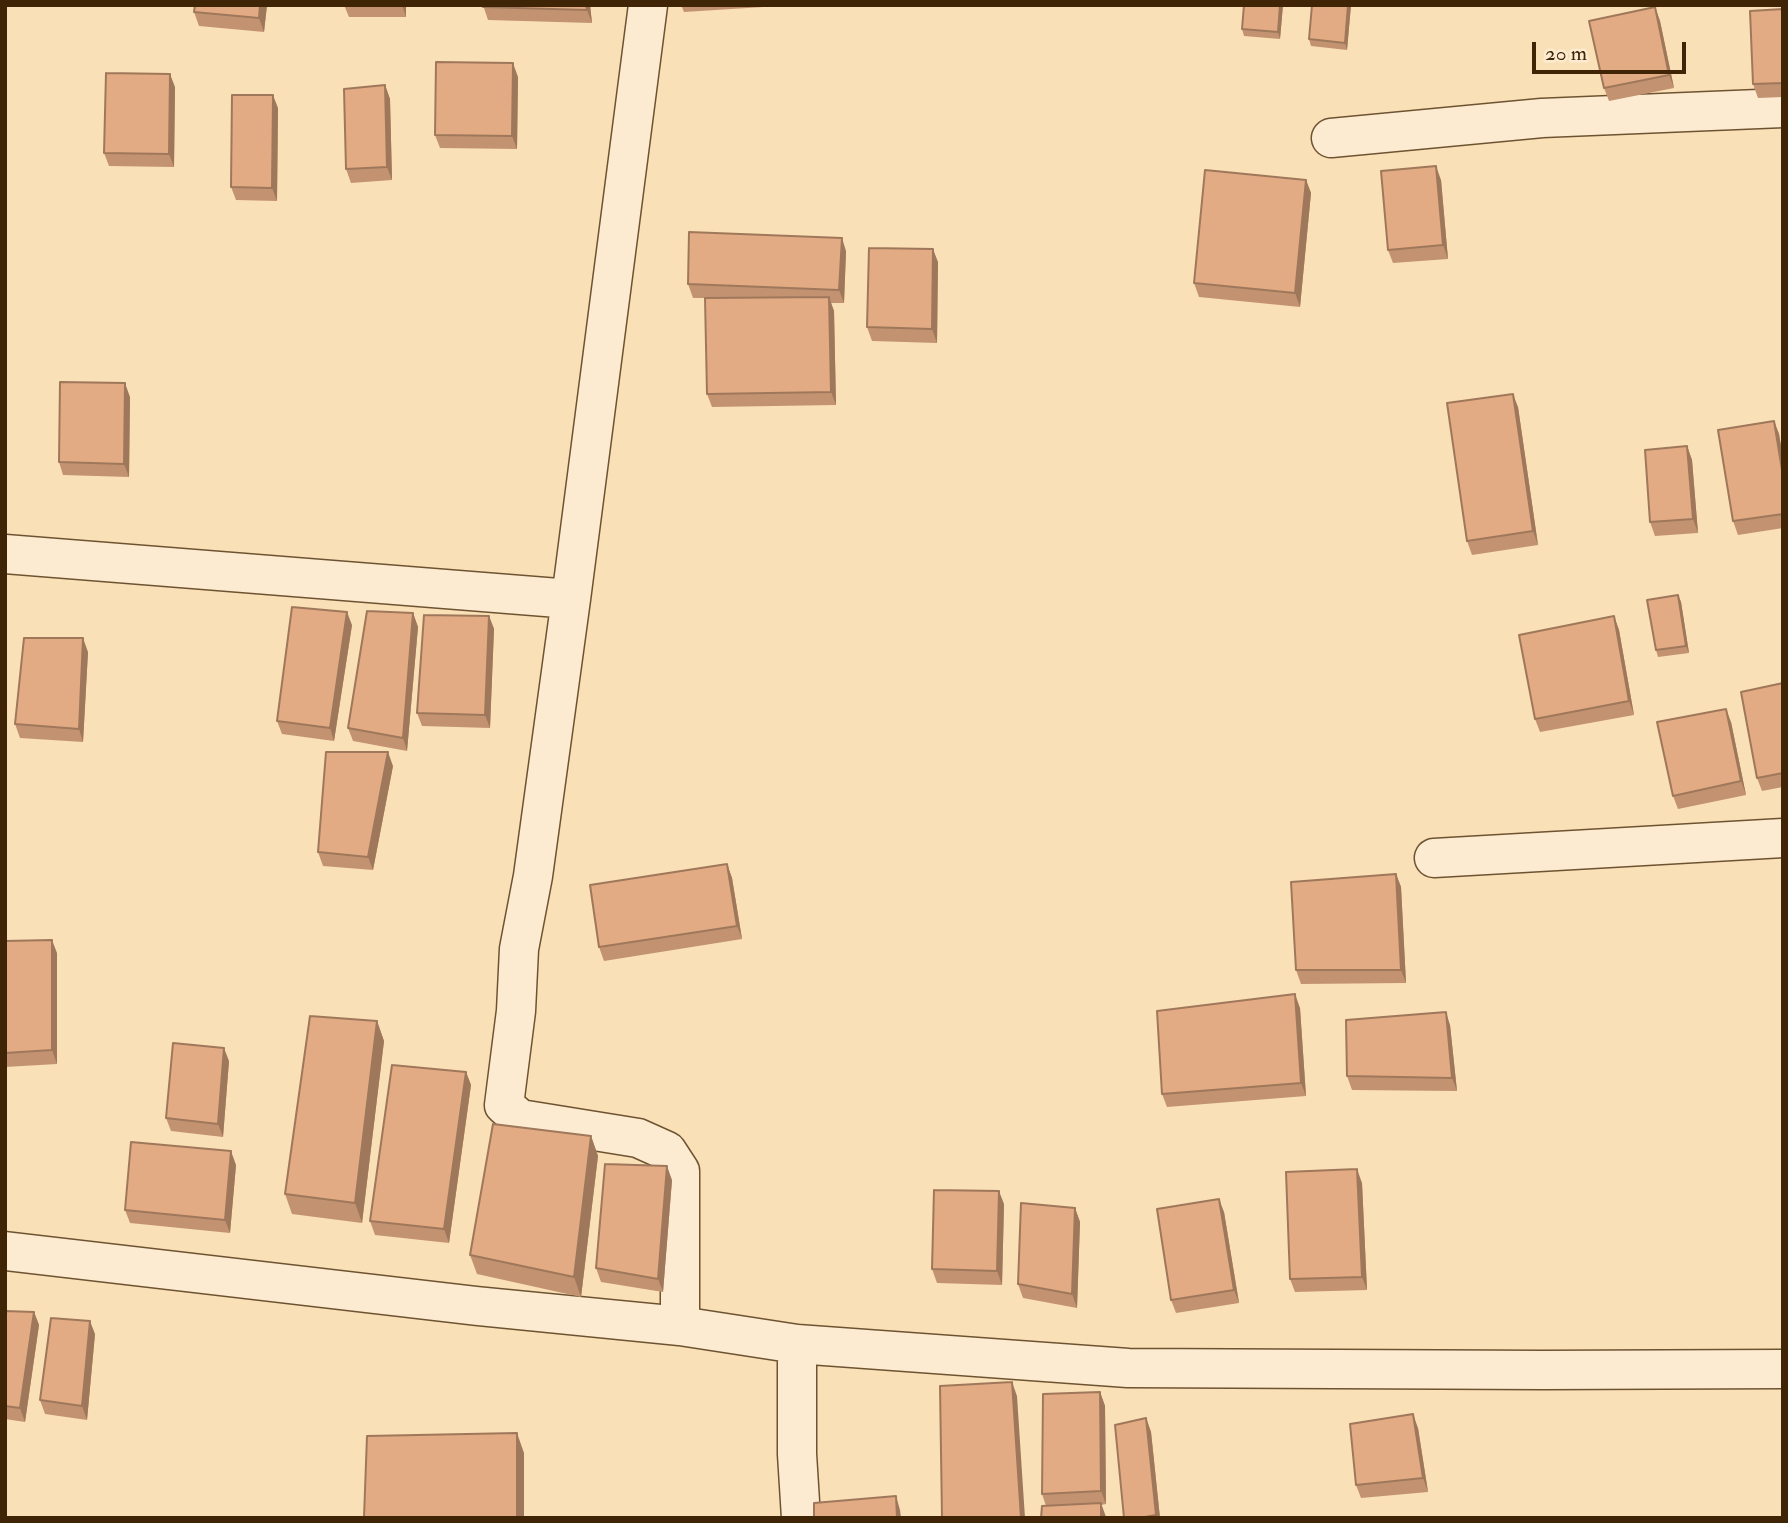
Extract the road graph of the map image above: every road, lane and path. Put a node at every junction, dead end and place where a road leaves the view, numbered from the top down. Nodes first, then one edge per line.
1 (648, 5) edge
2 (1783, 108) edge
3 (1331, 138) dead end
4 (5, 554) edge
5 (571, 600) junction
6 (1783, 838) edge
7 (1434, 858) dead end
8 (5, 1251) edge
9 (680, 1326) junction
10 (797, 1344) junction
11 (1783, 1369) edge
12 (801, 1518) edge

1 - 5 street
2 - 3 street
4 - 5 street
5 - 9 street
6 - 7 street
8 - 9 street
9 - 10 street
10 - 11 street
10 - 12 street

